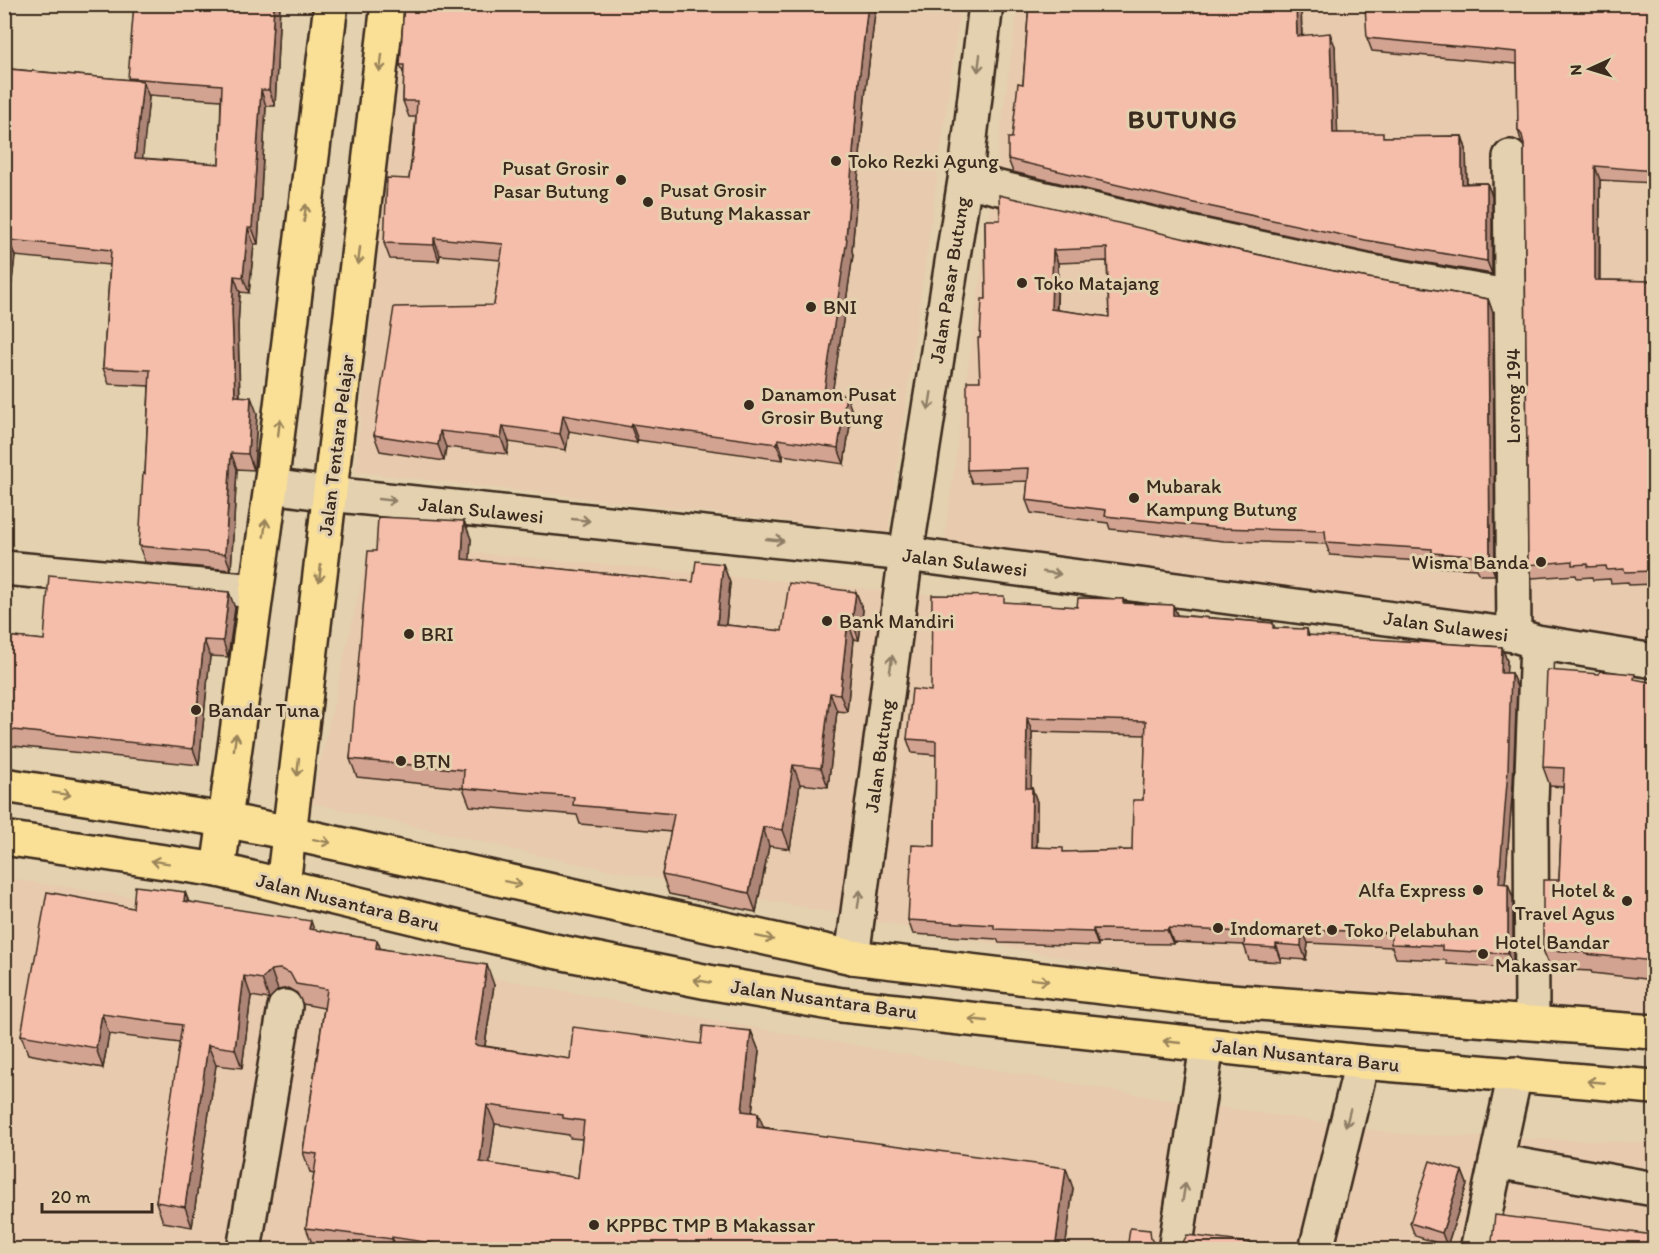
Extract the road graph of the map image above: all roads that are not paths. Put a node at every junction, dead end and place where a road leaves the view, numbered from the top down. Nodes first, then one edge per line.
1 (331, 4) edge
2 (388, 4) edge
3 (986, 4) edge
4 (1510, 157) dead end
5 (965, 180) junction
6 (1512, 297) junction
7 (271, 486) junction
8 (329, 494) junction
9 (906, 554) junction
10 (4, 568) edge
11 (256, 591) junction
12 (1526, 638) junction
13 (1654, 661) edge
14 (4, 785) edge
15 (224, 820) junction
16 (290, 834) junction
17 (4, 838) edge
18 (218, 870) junction
19 (283, 885) junction
20 (852, 957) junction
21 (285, 1006) dead end
22 (1532, 1022) junction
23 (1654, 1032) edge
24 (1206, 1046) junction
25 (1362, 1062) junction
26 (1515, 1074) junction
27 (1654, 1087) edge
28 (1496, 1161) junction
29 (1654, 1189) edge
30 (244, 1250) edge
31 (1175, 1250) edge
32 (1316, 1250) edge
33 (1477, 1250) edge

7 -> 1 main road
2 -> 8 main road, Jalan Tentara Pelajar
3 -> 5 street, Jalan Pasar Butung
4 - 6 street, Lorong 194
5 - 6 street
5 -> 9 street, Jalan Pasar Butung
6 - 12 street, Lorong 194
7 - 8 street, Jalan Sulawesi
11 -> 7 main road
8 -> 9 street, Jalan Sulawesi
8 -> 16 main road, Jalan Tentara Pelajar
9 -> 12 street, Jalan Sulawesi
20 -> 9 street, Jalan Butung
10 - 11 street
15 -> 11 main road
12 - 13 street, Jalan Sulawesi
12 - 22 street, Lorong 194
14 -> 15 main road
15 - 16 main road
15 - 18 main road
16 - 19 main road, Jalan Tentara Pelajar
16 -> 20 main road
18 -> 17 main road, Jalan Nusantara Baru
18 - 19 main road, Jalan Nusantara Baru
24 -> 19 main road, Jalan Nusantara Baru
20 -> 22 main road
21 - 30 street
22 - 23 main road
24 - 25 main road, Jalan Nusantara Baru
31 -> 24 street
25 - 26 main road, Jalan Nusantara Baru
25 -> 32 street
27 -> 26 main road, Jalan Nusantara Baru
26 - 28 street
28 - 29 street
28 - 33 street

